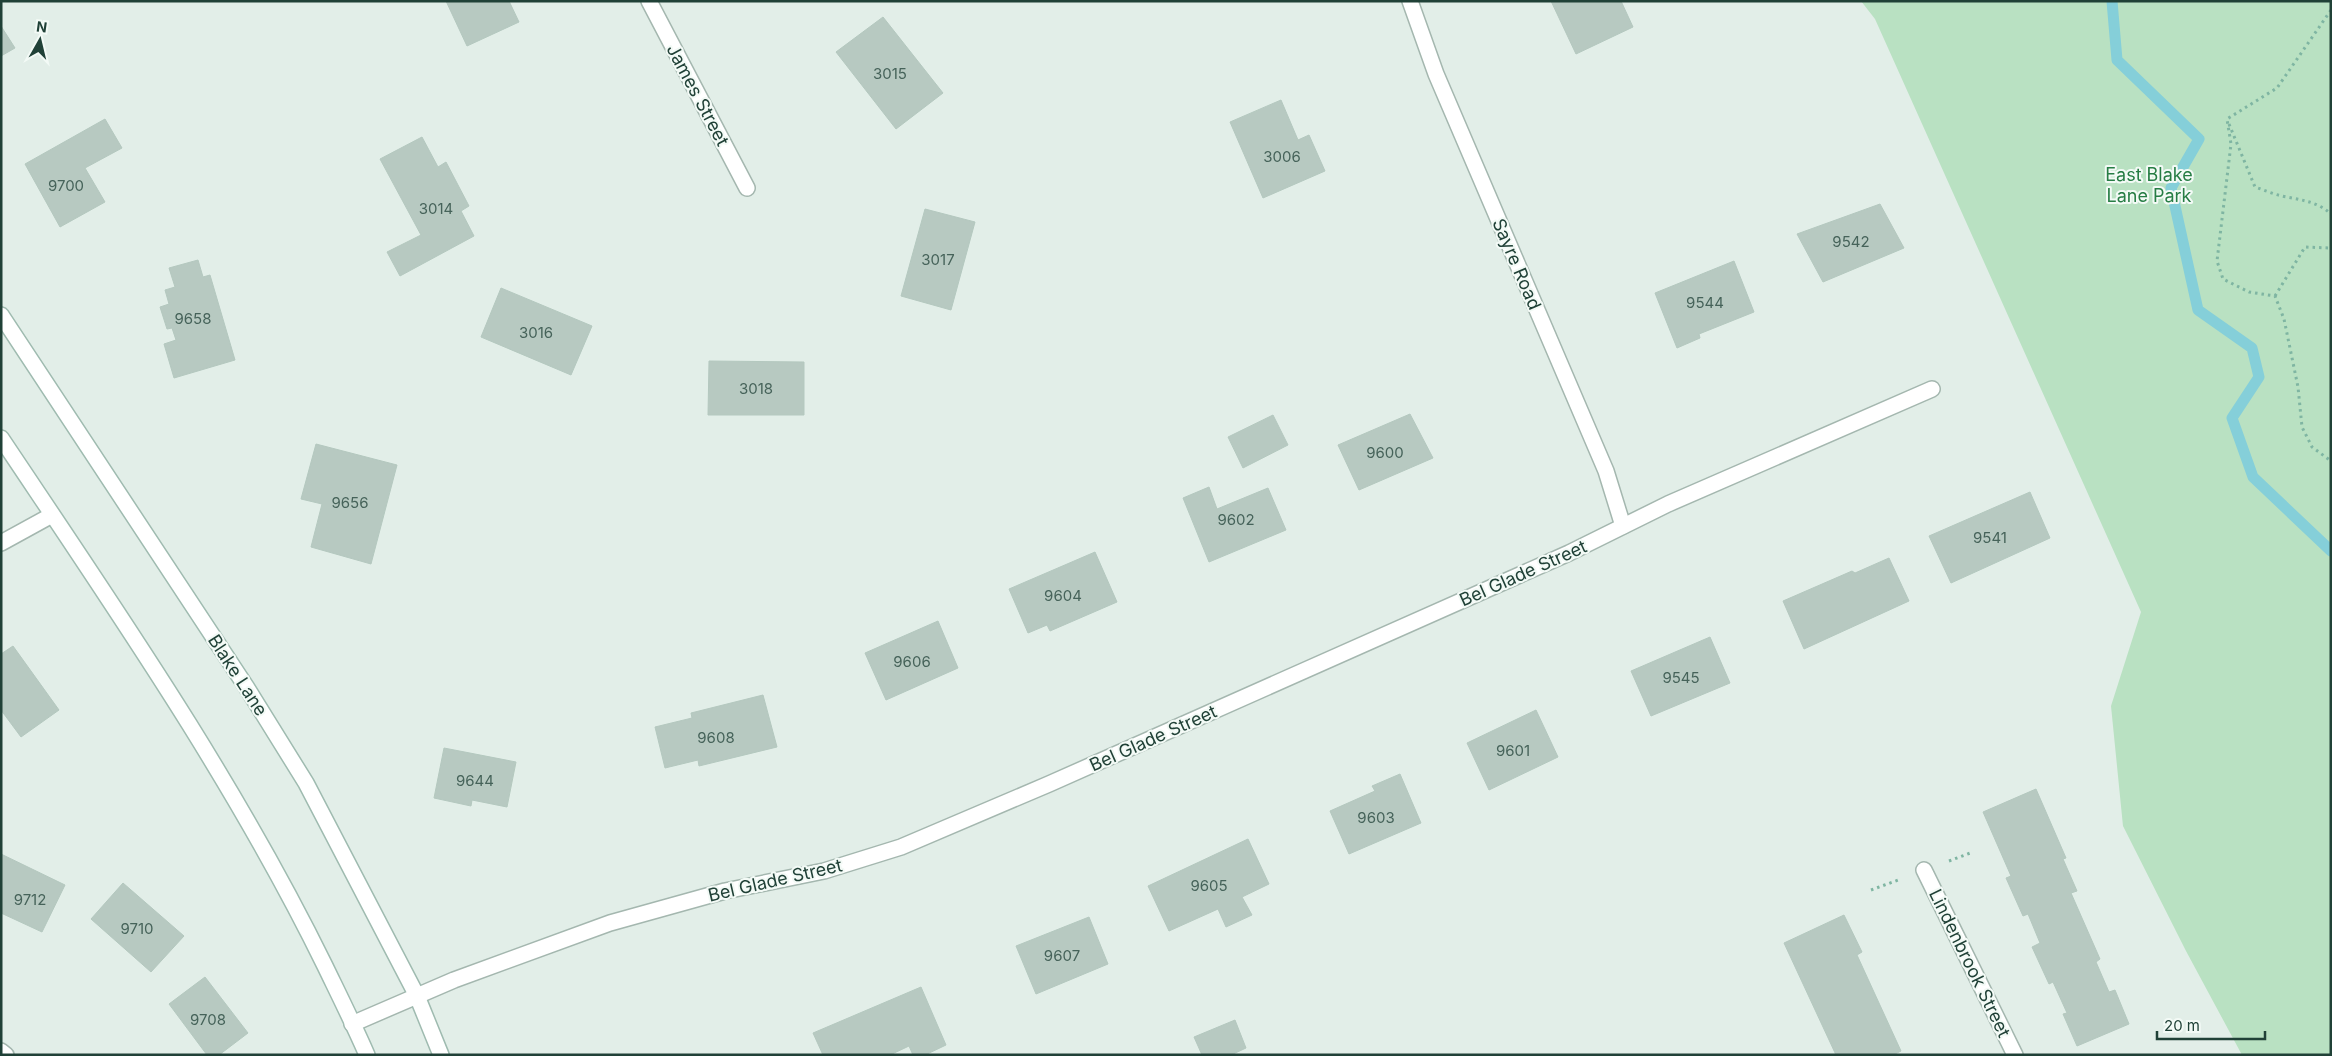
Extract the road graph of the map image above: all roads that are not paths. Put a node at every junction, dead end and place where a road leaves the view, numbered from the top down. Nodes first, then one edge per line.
1 (649, 1) edge
2 (1410, 1) edge
3 (747, 188) dead end
4 (1, 315) edge
5 (1932, 389) dead end
6 (1, 438) edge
7 (52, 515) junction
8 (1623, 526) junction
9 (1, 543) edge
10 (1924, 870) dead end
11 (417, 996) junction
12 (352, 1024) junction
13 (1, 1051) edge
14 (6, 1055) edge
15 (367, 1055) edge
16 (441, 1055) edge
17 (2015, 1055) edge

1 - 3 street, James Street
2 - 8 street, Sayre Road
4 - 11 street, Blake Lane
5 - 8 street, Bel Glade Street
6 - 7 street
7 - 9 street
7 - 12 street
8 - 11 street, Bel Glade Street
10 - 17 street, Lindenbrook Street
11 - 12 street, Bel Glade Street
11 - 16 street, Blake Lane
12 - 15 street
13 - 14 street

